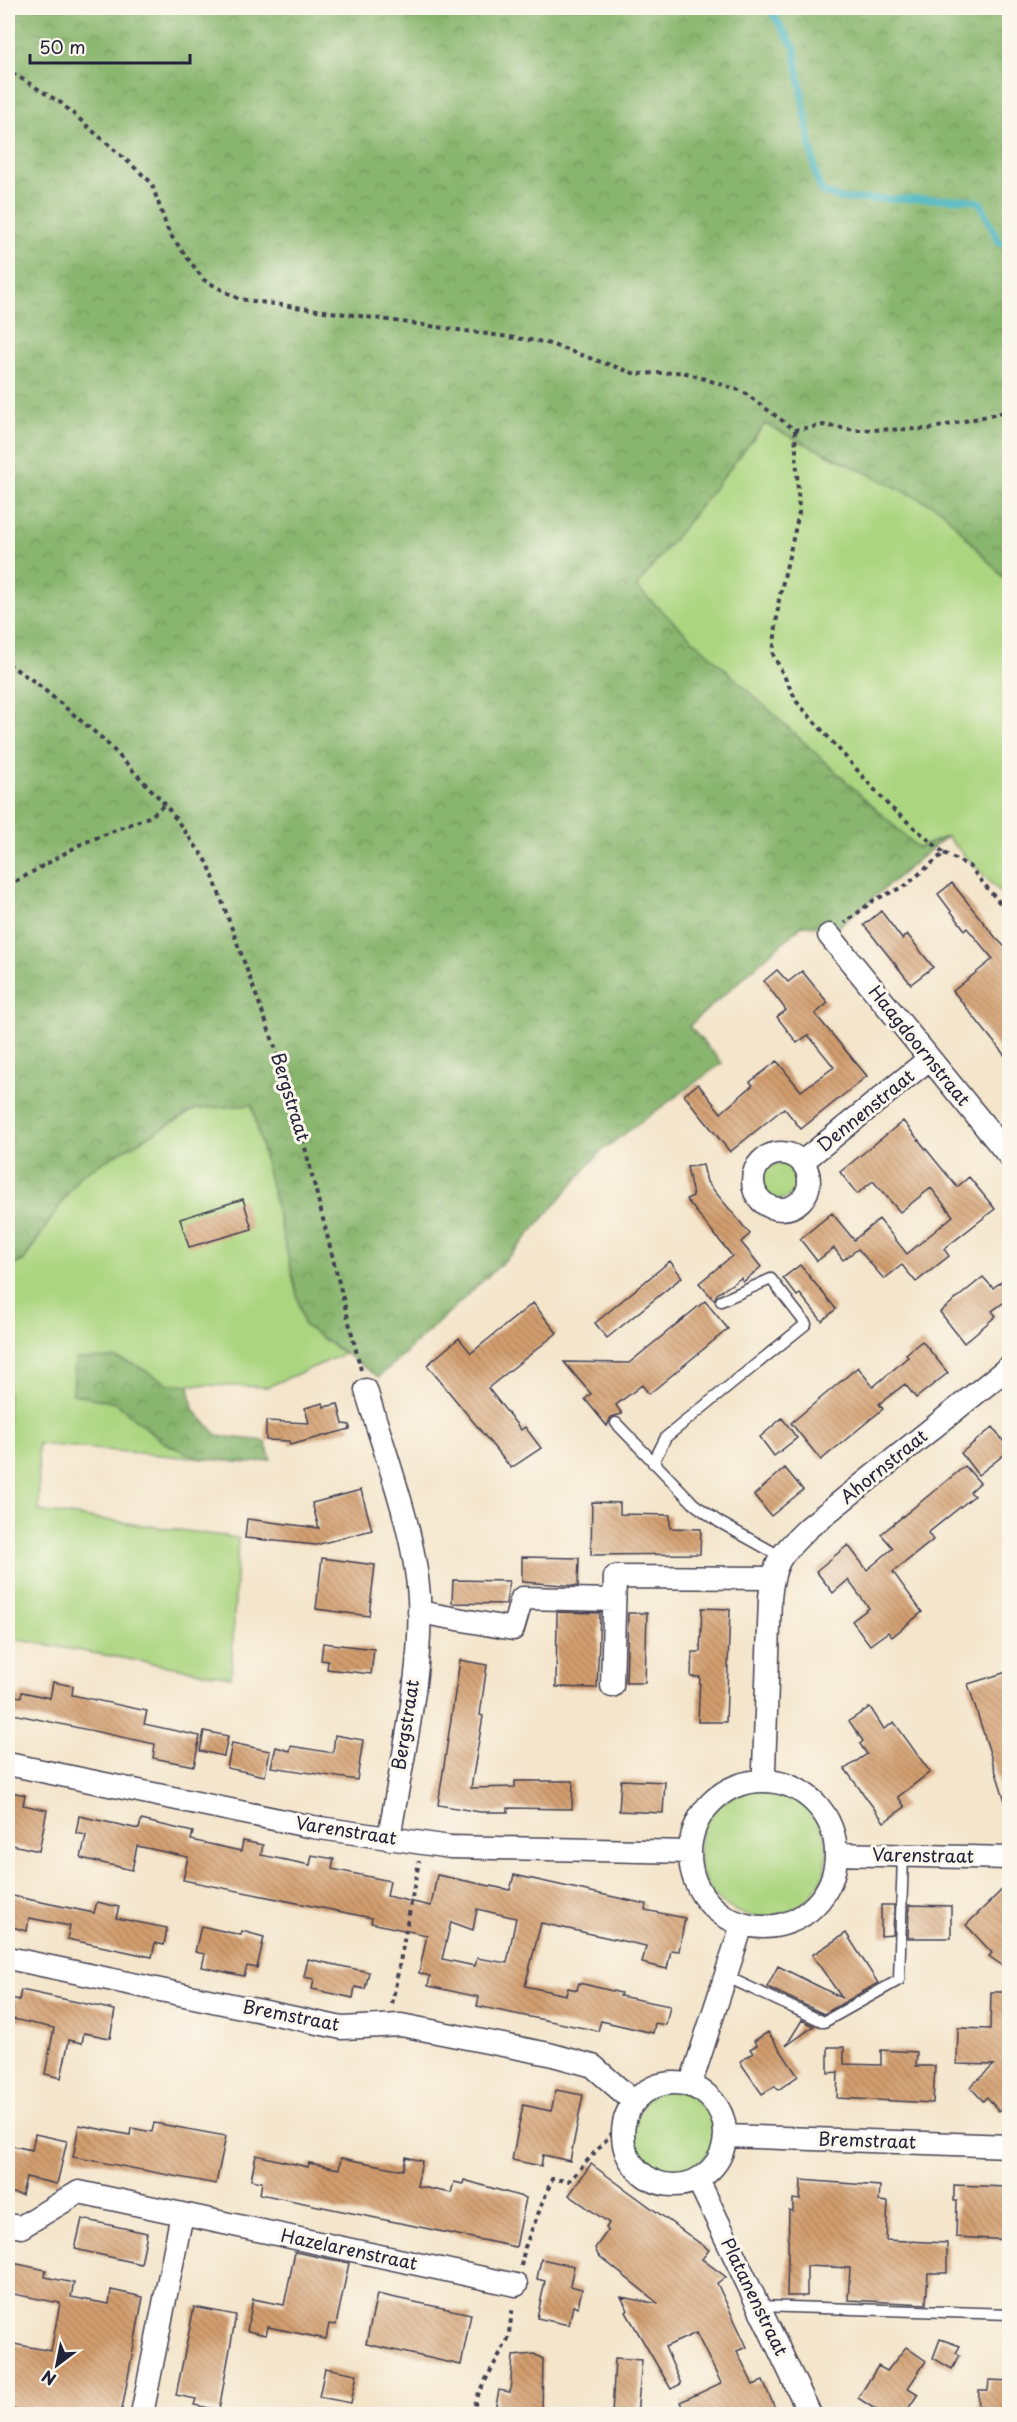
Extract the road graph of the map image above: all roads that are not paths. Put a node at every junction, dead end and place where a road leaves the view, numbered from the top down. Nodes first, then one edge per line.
1 (829, 935) road end
2 (929, 1059) junction
3 (1010, 1156) edge
4 (802, 1162) dead end
5 (721, 1301) dead end
6 (1010, 1366) edge
7 (366, 1390) road end
8 (616, 1423) dead end
9 (653, 1463) junction
10 (780, 1556) junction
11 (772, 1578) junction
12 (614, 1600) junction
13 (418, 1612) junction
14 (612, 1686) dead end
15 (8, 1764) edge
16 (766, 1781) junction
17 (389, 1839) junction
18 (689, 1852) junction
19 (836, 1854) junction
20 (903, 1856) junction
21 (1010, 1858) edge
22 (742, 1925) junction
23 (8, 1958) edge
24 (725, 1976) junction
25 (690, 2086) junction
26 (634, 2102) junction
27 (725, 2136) junction
28 (1010, 2146) edge
29 (698, 2180) junction
30 (182, 2214) junction
31 (8, 2225) edge
32 (516, 2285) road end
33 (759, 2306) junction
34 (1010, 2314) edge
35 (142, 2415) edge
36 (810, 2415) edge

1 - 2 street, Haagdoornstraat
2 - 3 street, Haagdoornstraat
2 - 4 street, Dennenstraat
5 - 9 lane
6 - 10 street, Ahornstraat
7 - 13 street, Bergstraat
8 - 9 lane
9 - 10 lane
10 - 11 street, Ahornstraat
11 - 12 street
11 - 16 street, Ahornstraat
12 - 13 street
12 - 14 street
13 - 17 street, Bergstraat
15 - 17 street, Varenstraat
16 - 18 street
16 - 19 street
17 - 18 street, Varenstraat
18 - 22 street
19 - 20 street, Varenstraat
19 - 22 street
20 - 21 street, Varenstraat
20 - 24 lane
22 - 24 street
23 - 26 street, Bremstraat
24 - 25 street
25 - 26 street
25 - 27 street
26 - 29 street
27 - 28 street, Bremstraat
27 - 29 street
29 - 33 street, Platanenstraat
30 - 31 street, Hazelarenstraat
30 - 32 street, Hazelarenstraat
30 - 35 street
33 - 34 lane
33 - 36 street, Platanenstraat

